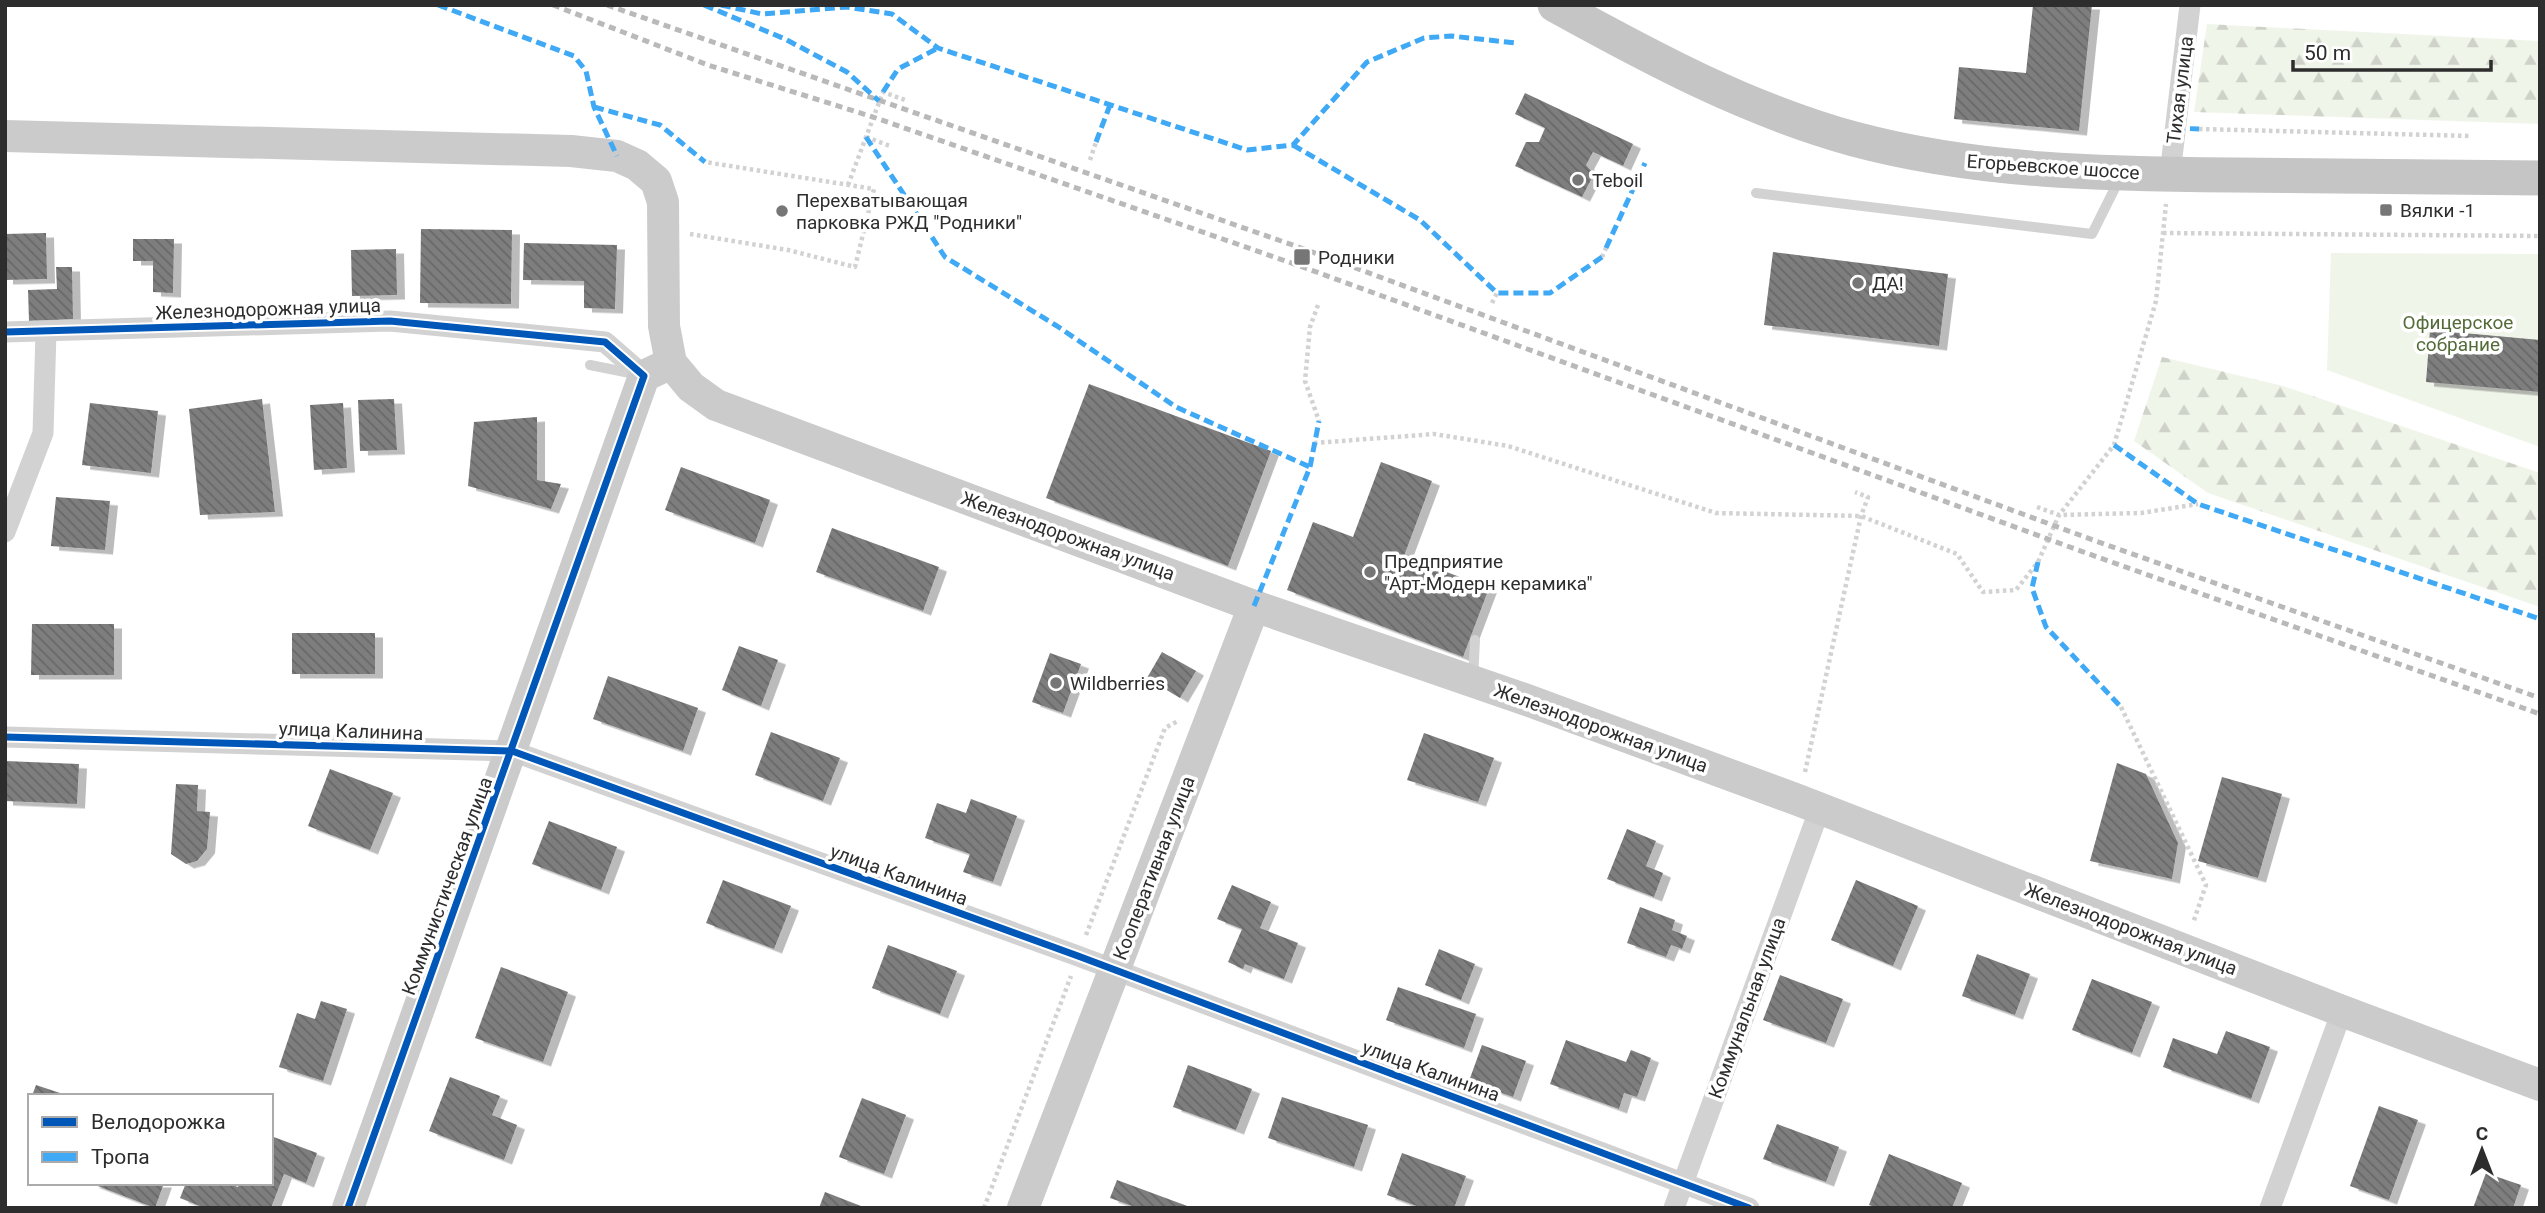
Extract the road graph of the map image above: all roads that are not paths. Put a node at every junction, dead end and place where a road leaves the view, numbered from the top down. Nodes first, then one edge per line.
1 (1555, 5) edge
2 (2190, 5) edge
3 (5, 136) edge
4 (2123, 173) junction
5 (2170, 174) junction
6 (2540, 178) edge
7 (1756, 193) dead end
8 (5, 332) edge
9 (46, 332) junction
10 (590, 365) dead end
11 (658, 370) junction
12 (5, 532) edge
13 (1254, 606) junction
14 (1475, 640) dead end
15 (1473, 681) junction
16 (5, 737) edge
17 (512, 751) junction
18 (1809, 804) junction
19 (1115, 970) junction
20 (2342, 1011) junction
21 (2540, 1085) edge
22 (1684, 1182) junction
23 (348, 1208) edge
24 (1023, 1208) edge
25 (1674, 1208) edge
26 (1749, 1208) edge
27 (2270, 1208) edge

1 - 4 main road, Егорьевское шоссе
2 - 5 street, Тихая улица
3 - 11 main road
4 - 5 main road, Егорьевское шоссе
4 - 7 lane
5 - 6 main road, Егорьевское шоссе
8 - 9 street, Железнодорожная улица
9 - 11 street, Железнодорожная улица
9 - 12 street
10 - 11 lane
11 - 13 main road, Железнодорожная улица
11 - 17 main road, Коммунистическая улица
13 - 15 main road, Железнодорожная улица
13 - 19 main road, Кооперативная улица
14 - 15 lane
15 - 18 main road, Железнодорожная улица
16 - 17 street, улица Калинина
17 - 19 street, улица Калинина
17 - 23 main road, Коммунистическая улица
18 - 20 main road, Железнодорожная улица
18 - 22 street, Коммунальная улица
19 - 22 street, улица Калинина
19 - 24 main road, Кооперативная улица
20 - 21 main road, Железнодорожная улица
20 - 27 street
22 - 25 street, Коммунальная улица
22 - 26 street, улица Калинина

